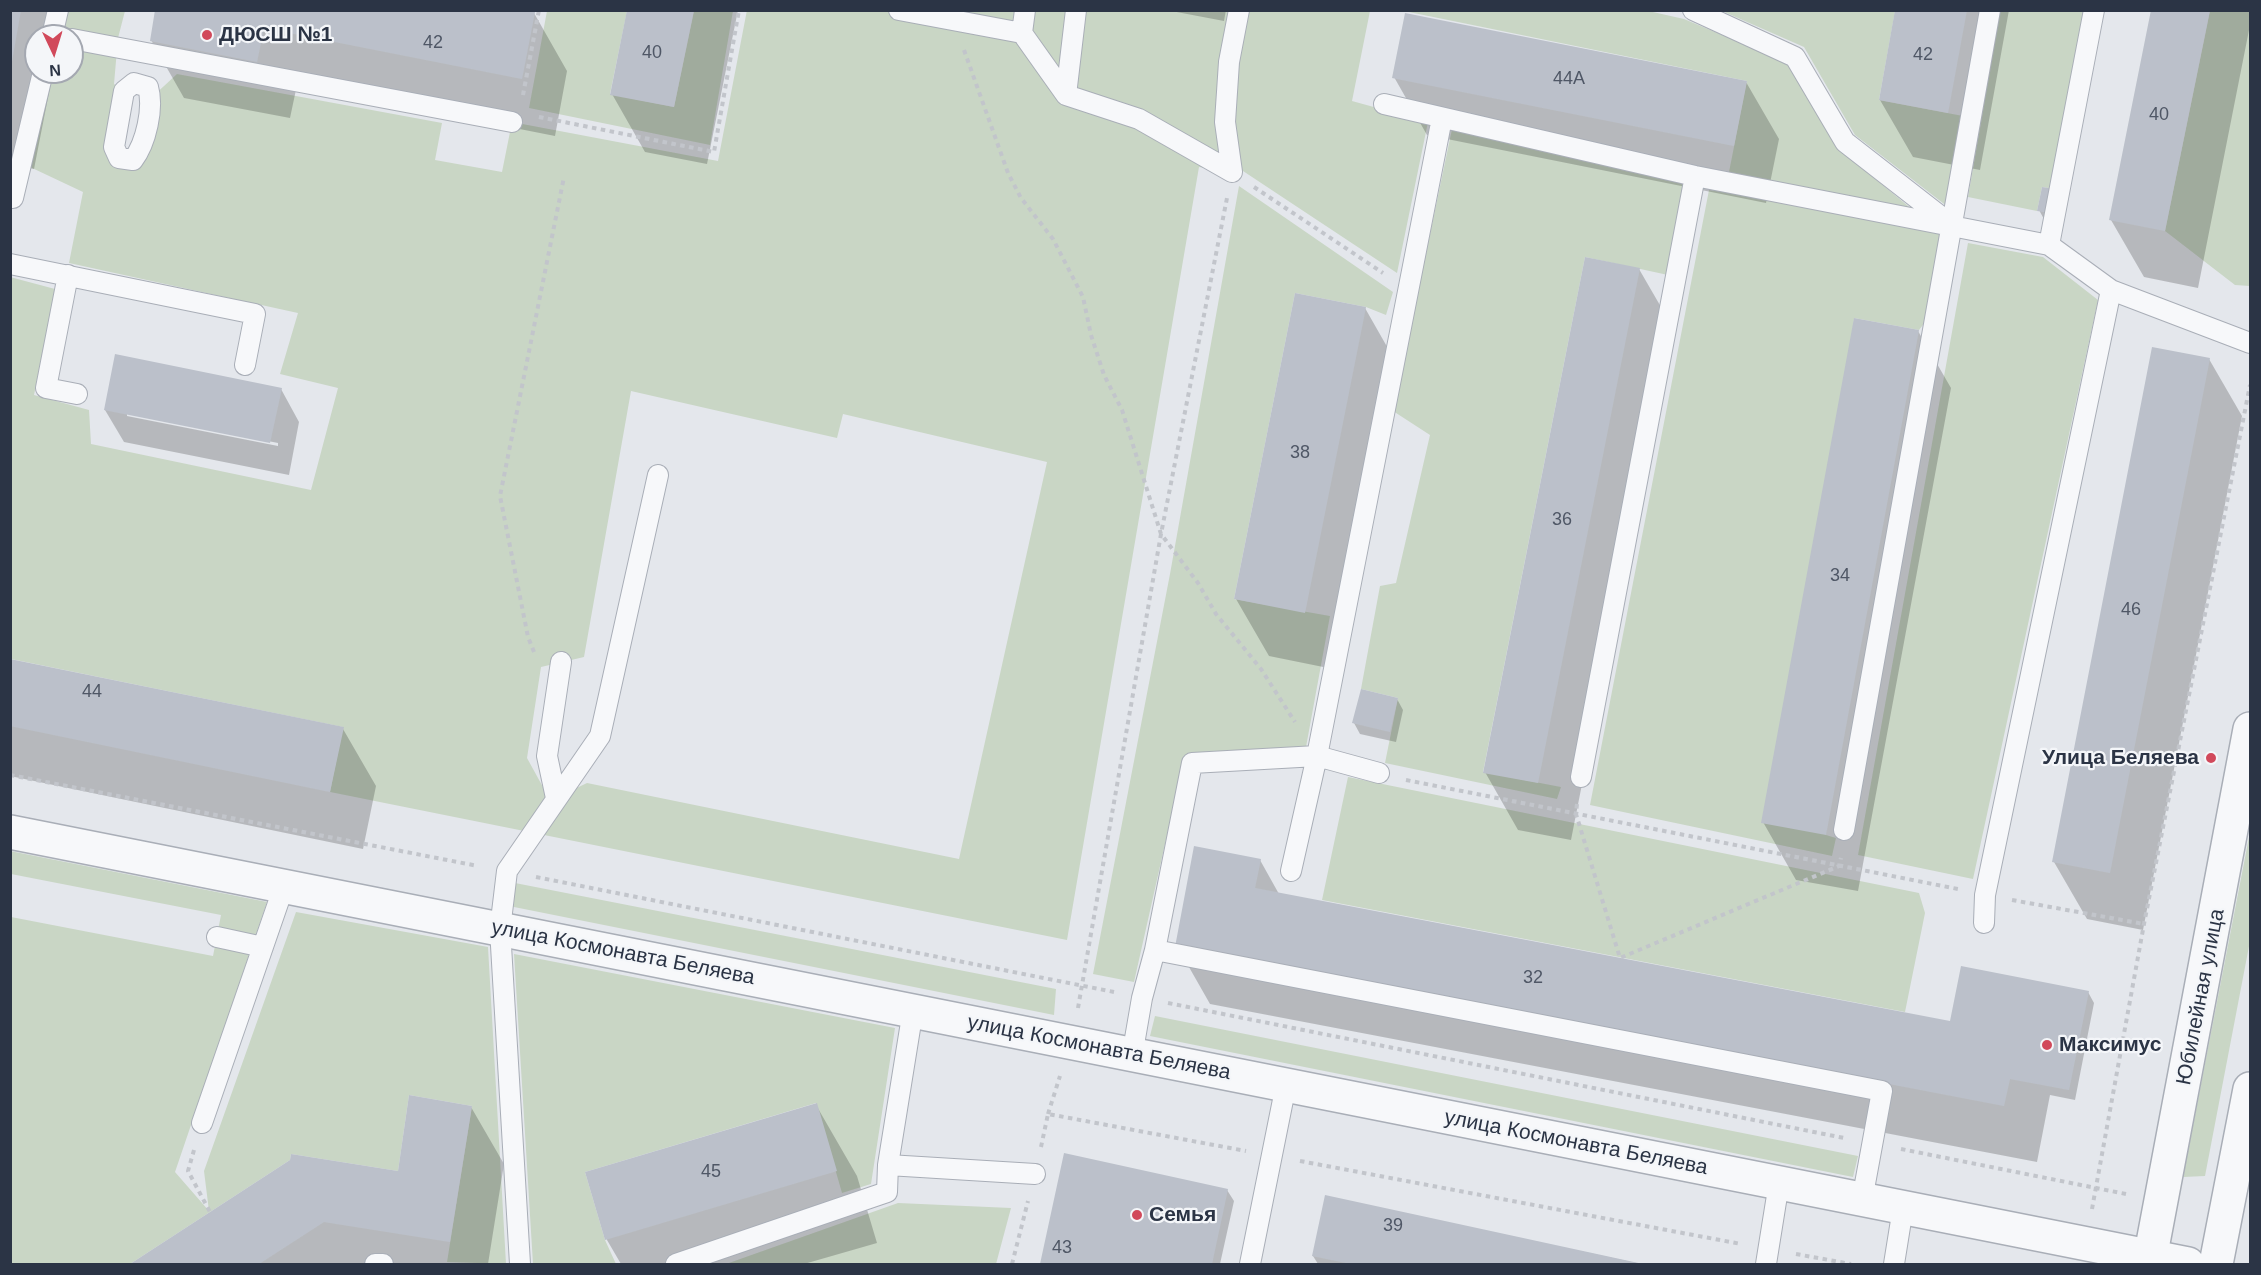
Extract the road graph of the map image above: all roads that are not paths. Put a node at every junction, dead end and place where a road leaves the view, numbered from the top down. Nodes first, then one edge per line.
1 (899, 10) edge
2 (1025, 10) edge
3 (1076, 10) edge
4 (1239, 10) edge
5 (1693, 10) edge
6 (1990, 10) edge
7 (2094, 10) edge
8 (1022, 33) junction
9 (84, 41) edge
10 (148, 54) junction
11 (41, 84) edge
12 (140, 85) dead end
13 (1066, 95) junction
14 (1384, 104) dead end
15 (1442, 118) junction
16 (512, 122) dead end
17 (1695, 176) junction
18 (11, 202) edge
19 (1953, 226) junction
20 (2049, 244) junction
21 (10, 264) edge
22 (68, 275) junction
23 (2111, 290) junction
24 (2250, 343) edge
25 (245, 365) dead end
26 (77, 394) dead end
27 (658, 475) dead end
28 (561, 662) dead end
29 (2250, 729) edge
30 (1317, 756) junction
31 (1379, 772) dead end
32 (1581, 777) road end
33 (556, 798) junction
34 (1845, 830) road end
35 (10, 832) edge
36 (1291, 871) dead end
37 (284, 886) junction
38 (1984, 923) dead end
39 (500, 929) junction
40 (217, 937) dead end
41 (263, 947) junction
42 (1155, 950) junction
43 (913, 1010) junction
44 (1132, 1056) junction
45 (1286, 1085) junction
46 (2250, 1089) edge
47 (202, 1123) road end
48 (888, 1165) junction
49 (1035, 1174) road end
50 (1779, 1183) junction
51 (1863, 1200) junction
52 (1903, 1208) junction
53 (1767, 1257) edge
54 (2150, 1261) edge
55 (375, 1264) edge
56 (383, 1264) edge
57 (520, 1264) edge
58 (676, 1264) edge
59 (1250, 1264) edge
60 (1894, 1264) edge
61 (2188, 1264) edge
62 (2216, 1264) edge

1 - 8 lane
2 - 8 lane
3 - 13 lane
4 - 13 lane
5 - 19 lane
6 - 19 lane
7 - 20 lane
8 - 13 lane
9 - 10 lane
10 - 12 lane
10 - 16 lane
11 - 18 lane
14 - 15 lane
15 - 17 lane
15 - 30 lane
17 - 19 lane
17 - 32 lane
19 - 20 lane
19 - 34 lane
20 - 23 lane
21 - 22 lane
22 - 25 lane
22 - 26 lane
23 - 24 lane
23 - 38 lane
27 - 33 lane
28 - 33 lane
29 - 54 street, Юбилейная улица
30 - 31 lane
30 - 36 lane
30 - 42 lane
33 - 39 lane
35 - 37 street, улица Космонавта Беляева
37 - 39 street, улица Космонавта Беляева
37 - 41 lane
39 - 43 street, улица Космонавта Беляева
39 - 57 lane
40 - 41 lane
41 - 47 lane
42 - 44 lane
42 - 51 lane
43 - 44 street, улица Космонавта Беляева
43 - 48 lane
44 - 45 street, улица Космонавта Беляева
45 - 50 street, улица Космонавта Беляева
45 - 59 lane
46 - 62 street
48 - 49 lane
48 - 58 lane
50 - 51 street, улица Космонавта Беляева
50 - 53 lane
51 - 52 street, улица Космонавта Беляева
52 - 54 street, улица Космонавта Беляева
52 - 60 lane
54 - 61 street, улица Космонавта Беляева
55 - 56 lane

